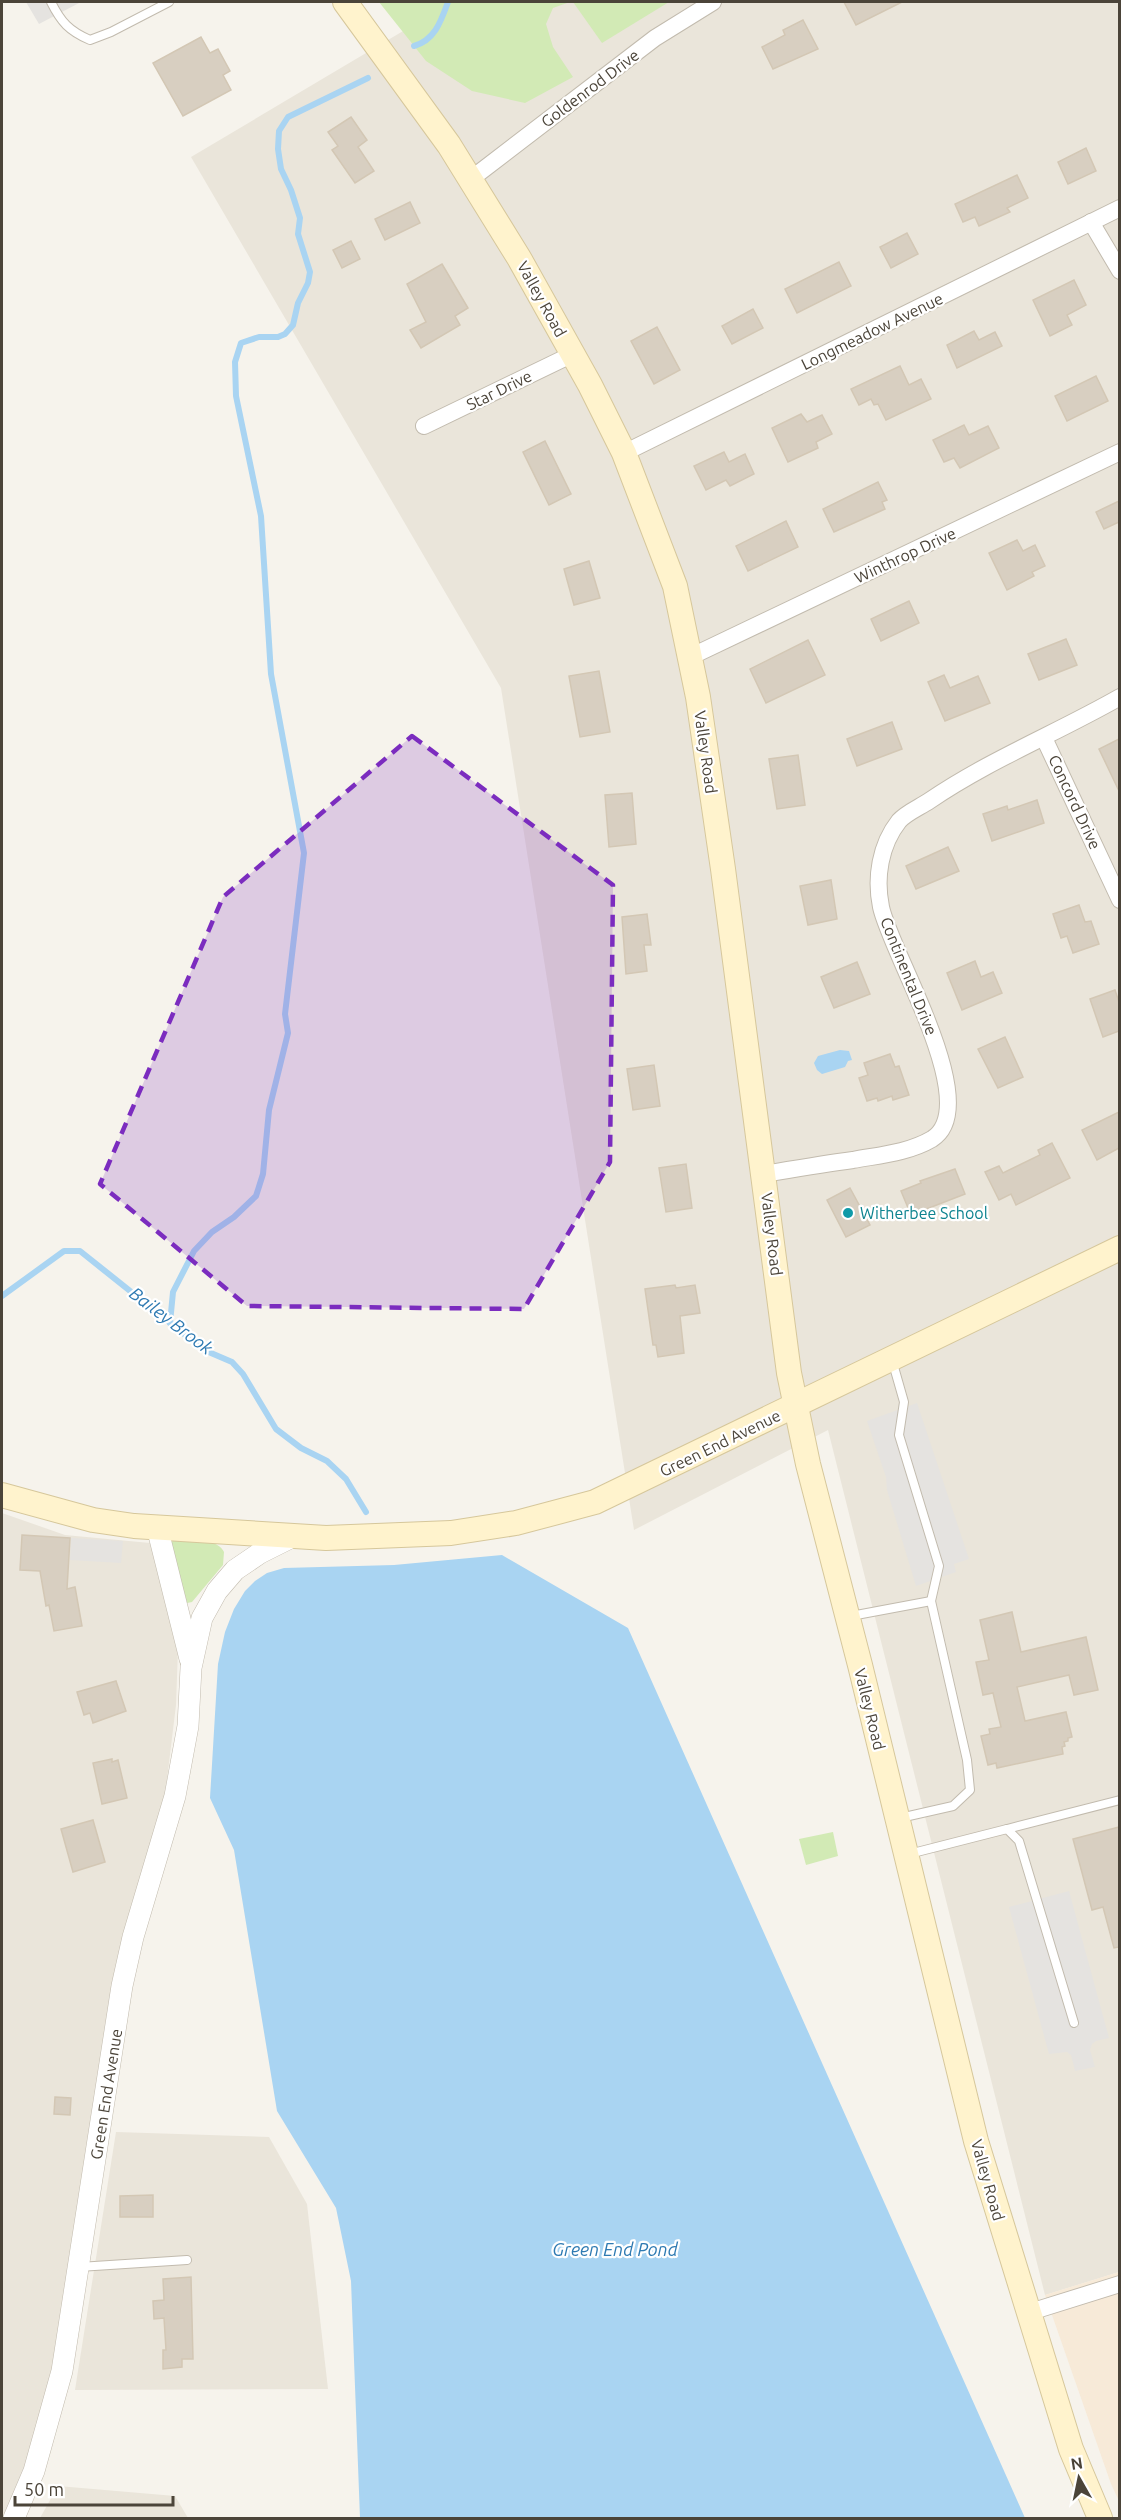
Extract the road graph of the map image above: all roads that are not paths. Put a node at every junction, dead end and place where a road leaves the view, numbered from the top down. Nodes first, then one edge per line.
1 (51, 2) edge
2 (169, 2) edge
3 (345, 2) edge
4 (713, 2) edge
5 (471, 179) junction
6 (1119, 208) edge
7 (1092, 222) junction
8 (1119, 271) edge
9 (573, 354) junction
10 (424, 426) dead end
11 (1119, 452) edge
12 (624, 453) junction
13 (690, 657) junction
14 (1119, 697) edge
15 (1044, 738) junction
16 (1119, 900) edge
17 (764, 1174) junction
18 (1119, 1248) edge
19 (892, 1359) junction
20 (796, 1406) junction
21 (2, 1494) edge
22 (157, 1527) junction
23 (292, 1538) junction
24 (931, 1601) junction
25 (847, 1617) junction
26 (191, 1668) junction
27 (1119, 1800) edge
28 (897, 1818) junction
29 (1007, 1829) junction
30 (906, 1855) junction
31 (1074, 2023) dead end
32 (187, 2260) dead end
33 (79, 2267) junction
34 (1119, 2284) edge
35 (1028, 2313) junction
36 (14, 2518) edge
37 (1100, 2518) edge

1 - 2 lane
3 - 5 main road, Valley Road
4 - 5 street, Goldenrod Drive
5 - 9 main road, Valley Road
6 - 7 street, Longmeadow Avenue
7 - 8 street
7 - 12 street, Longmeadow Avenue
9 - 10 street, Star Drive
9 - 12 main road, Valley Road
11 - 13 street, Winthrop Drive
12 - 13 main road, Valley Road
13 - 17 main road, Valley Road
14 - 15 street, Continental Drive
15 - 16 street, Concord Drive
15 - 17 street, Continental Drive
17 - 20 main road, Valley Road
18 - 19 main road, Green End Avenue
19 - 20 main road, Green End Avenue
19 - 24 lane
20 - 23 main road, Green End Avenue
20 - 25 main road, Valley Road
21 - 22 main road
22 - 23 main road, Green End Avenue
22 - 26 street, Green End Avenue
23 - 26 street, Green End Avenue
24 - 25 lane
24 - 28 lane
25 - 28 main road, Valley Road
26 - 33 street, Green End Avenue
27 - 29 lane
28 - 30 main road, Valley Road
29 - 30 lane
29 - 31 lane
30 - 35 main road, Valley Road
32 - 33 lane
33 - 36 street, Green End Avenue
34 - 35 street
35 - 37 main road, Valley Road

